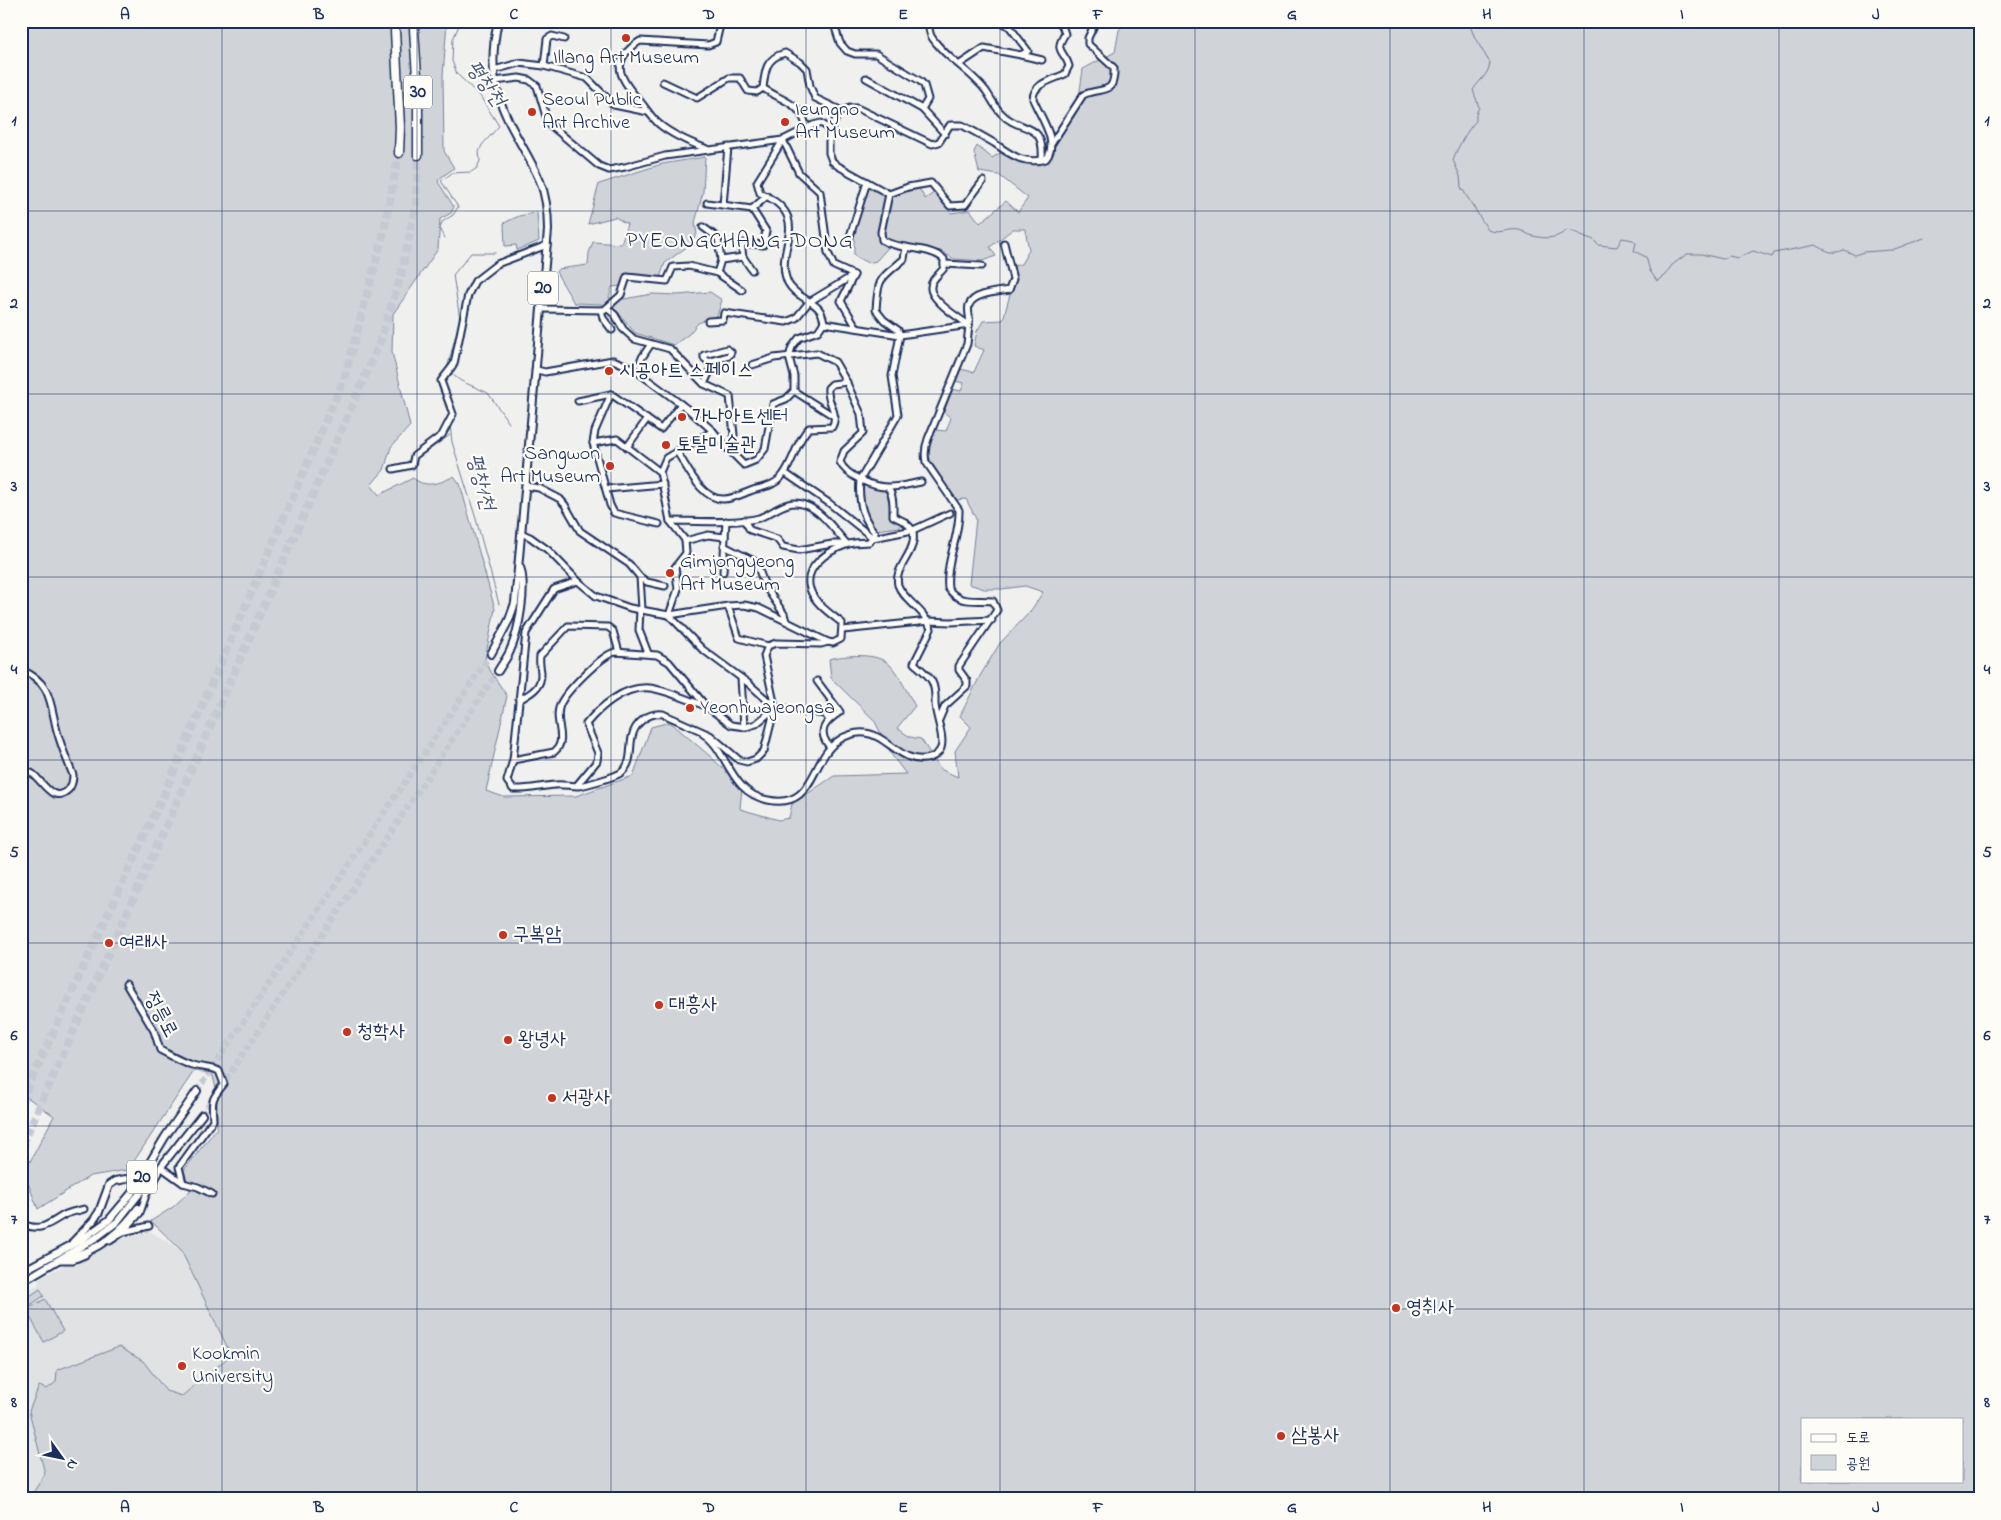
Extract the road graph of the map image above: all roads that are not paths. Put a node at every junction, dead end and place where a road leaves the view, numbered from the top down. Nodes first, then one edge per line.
1 (498, 21) edge
2 (721, 21) edge
3 (832, 21) edge
4 (928, 21) edge
5 (996, 21) edge
6 (1053, 21) edge
7 (1096, 21) edge
8 (414, 29) tunnel mouth
9 (395, 32) tunnel mouth
10 (564, 39) dead end
11 (1021, 55) junction
12 (1042, 60) dead end
13 (960, 64) junction
14 (544, 66) junction
15 (494, 70) junction
16 (866, 78) dead end
17 (495, 81) junction
18 (663, 82) dead end
19 (763, 88) junction
20 (922, 108) junction
21 (842, 111) junction
22 (648, 112) junction
23 (807, 128) junction
24 (831, 130) junction
25 (945, 134) junction
26 (783, 140) junction
27 (1052, 143) junction
28 (728, 147) junction
29 (708, 150) junction
30 (398, 153) tunnel mouth
31 (418, 155) tunnel mouth
32 (1042, 160) junction
33 (983, 181) dead end
34 (867, 182) junction
35 (888, 194) junction
36 (767, 196) junction
37 (707, 202) dead end
38 (724, 205) junction
39 (752, 209) junction
40 (703, 227) dead end
41 (850, 236) dead end
42 (1004, 243) dead end
43 (547, 245) junction
44 (906, 247) junction
45 (743, 257) junction
46 (721, 260) junction
47 (944, 264) junction
48 (982, 266) dead end
49 (752, 270) dead end
50 (717, 273) junction
51 (854, 275) junction
52 (742, 290) dead end
53 (809, 302) junction
54 (542, 309) junction
55 (604, 309) junction
56 (708, 321) dead end
57 (823, 323) junction
58 (969, 325) junction
59 (857, 328) junction
60 (612, 330) dead end
61 (900, 335) junction
62 (651, 344) junction
63 (789, 357) junction
64 (641, 359) dead end
65 (708, 362) junction
66 (752, 365) dead end
67 (536, 370) junction
68 (847, 382) junction
69 (704, 384) junction
70 (794, 391) junction
71 (612, 394) junction
72 (578, 401) dead end
73 (681, 404) junction
74 (835, 417) junction
75 (648, 419) junction
76 (713, 431) junction
77 (734, 435) dead end
78 (593, 443) junction
79 (627, 446) junction
80 (677, 452) junction
81 (393, 469) dead end
82 (660, 472) junction
83 (785, 473) junction
84 (860, 480) junction
85 (921, 482) dead end
86 (663, 484) junction
87 (526, 486) junction
88 (888, 488) junction
89 (606, 489) junction
90 (950, 514) dead end
91 (670, 520) junction
92 (744, 520) junction
93 (726, 521) junction
94 (659, 524) dead end
95 (913, 530) junction
96 (522, 534) junction
97 (725, 537) junction
98 (873, 538) junction
99 (685, 542) junction
100 (847, 544) junction
101 (724, 546) junction
102 (519, 565) junction
103 (723, 572) dead end
104 (640, 577) junction
105 (578, 581) junction
106 (665, 586) dead end
107 (728, 606) junction
108 (641, 609) junction
109 (669, 615) junction
110 (992, 620) junction
111 (786, 621) junction
112 (928, 621) junction
113 (843, 630) junction
114 (828, 642) junction
115 (768, 646) junction
116 (619, 652) junction
117 (648, 653) junction
118 (491, 654) tunnel mouth
119 (21, 670) edge
120 (498, 671) tunnel mouth
121 (741, 678) junction
122 (817, 681) dead end
123 (519, 700) junction
124 (706, 706) junction
125 (775, 707) junction
126 (828, 719) junction
127 (938, 720) junction
128 (690, 727) junction
129 (744, 727) junction
130 (830, 747) junction
131 (513, 760) junction
132 (21, 772) edge
133 (577, 785) junction
134 (126, 984) dead end
135 (197, 1090) tunnel mouth
136 (202, 1115) tunnel mouth
137 (184, 1137) junction
138 (162, 1168) junction
139 (126, 1179) dead end
140 (183, 1183) junction
141 (212, 1194) dead end
142 (25, 1197) dead end
143 (138, 1208) tunnel mouth
144 (84, 1209) dead end
145 (22, 1225) edge
146 (149, 1226) dead end
147 (123, 1232) junction
148 (69, 1247) junction
149 (66, 1256) junction
150 (45, 1259) junction
151 (59, 1260) junction
152 (21, 1272) edge
153 (21, 1277) edge
154 (21, 1282) edge

1 - 15 main road, 20
2 - 22 street
3 - 20 street
4 - 13 street
5 - 11 street
6 - 27 street
7 - 27 street
8 - 31 highway, 30
9 - 30 highway, 30
10 - 14 street
11 - 12 street
11 - 13 street
13 - 32 street
14 - 15 street
14 - 22 street
15 - 17 main road, 20
16 - 20 street
17 - 29 street
17 - 43 main road, 20
18 - 19 street
19 - 21 street
19 - 23 street
20 - 25 street
21 - 24 street
21 - 25 street
22 - 29 street
23 - 24 street
23 - 26 street
24 - 34 street
25 - 32 street
26 - 28 street
26 - 36 street
26 - 51 street
27 - 32 street
28 - 29 street
28 - 38 street
33 - 35 street
34 - 35 street
34 - 41 street
35 - 44 street
36 - 39 street
36 - 53 street
37 - 38 street
38 - 39 street
39 - 45 street
40 - 46 street
42 - 58 street
43 - 54 main road, 20
43 - 81 street
44 - 47 street
44 - 61 street
45 - 46 street
45 - 49 street
46 - 50 street
47 - 48 street
47 - 58 street
50 - 52 street
50 - 55 street
51 - 53 street
51 - 59 street
53 - 56 street
53 - 57 street
54 - 55 street
54 - 67 main road, 20
55 - 60 street
55 - 62 street
57 - 59 street
57 - 63 street
58 - 61 street
58 - 110 street
59 - 61 street
61 - 84 street
62 - 64 street
62 - 69 street
63 - 66 street
63 - 68 street
63 - 70 street
65 - 65 street
65 - 69 street
67 - 73 street
67 - 87 main road, 20
68 - 74 street
68 - 84 street
69 - 77 street
70 - 74 street
70 - 76 street
71 - 72 street
71 - 75 street
71 - 78 street
73 - 75 street
73 - 76 street
74 - 83 street
75 - 79 street
76 - 80 street
78 - 79 street
78 - 89 street
79 - 82 street
80 - 82 street
80 - 83 street
82 - 86 street
83 - 98 street
84 - 88 street
84 - 98 street
85 - 88 street
86 - 89 street
86 - 91 street
87 - 96 main road, 20
87 - 104 street
88 - 95 street
89 - 94 street
90 - 95 street
91 - 93 street
91 - 99 street
92 - 93 street
92 - 100 street
92 - 100 street
93 - 97 street
95 - 98 street
95 - 112 street
96 - 102 main road, 20
96 - 105 street
97 - 99 street
97 - 101 street
98 - 100 street
99 - 109 street
100 - 113 street
101 - 103 street
101 - 111 street
102 - 118 main road, 20
102 - 120 main road, 20
104 - 106 street
104 - 108 street
105 - 108 street
105 - 123 street
107 - 109 street
107 - 111 street
107 - 115 street
108 - 109 street
108 - 117 street
109 - 121 street
110 - 112 street
110 - 127 street
111 - 114 street
112 - 113 street
112 - 127 street
113 - 114 street
114 - 115 street
115 - 125 street
116 - 117 street
116 - 123 street
116 - 131 street
117 - 124 street
119 - 132 street
121 - 125 street
121 - 129 street
122 - 126 street
123 - 131 street
124 - 129 street
124 - 133 street
125 - 126 street
125 - 128 street
125 - 129 street
126 - 130 street
127 - 130 street
128 - 130 street
128 - 133 street
131 - 133 street
134 - 140 street, 정릉로
135 - 148 main road, 20
136 - 137 main road, 20
137 - 138 street
137 - 149 main road, 20
138 - 140 street
138 - 147 street
139 - 148 main road
140 - 141 street
142 - 145 street
143 - 149 main road
144 - 145 street
146 - 147 street
147 - 151 street
148 - 150 main road, 20
149 - 151 main road, 20
150 - 152 main road, 20
150 - 153 main road
151 - 154 main road, 20

